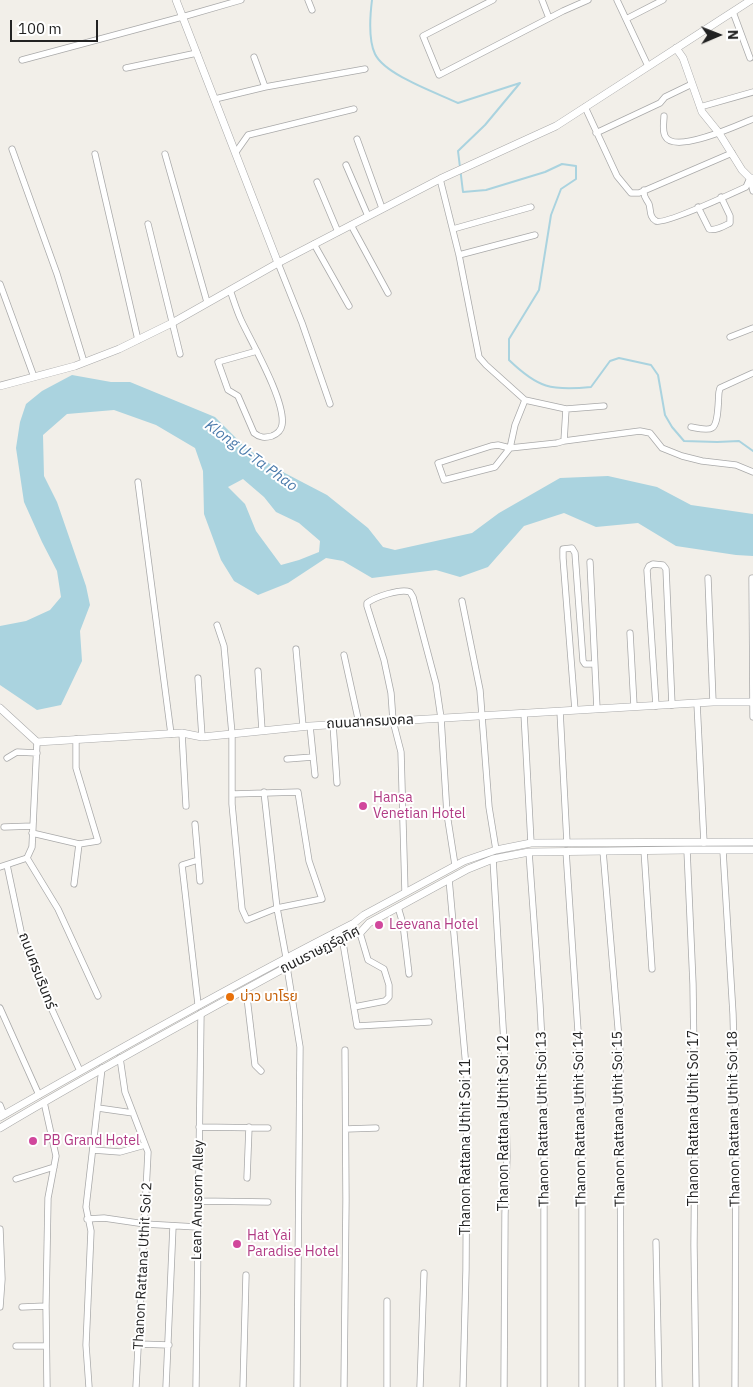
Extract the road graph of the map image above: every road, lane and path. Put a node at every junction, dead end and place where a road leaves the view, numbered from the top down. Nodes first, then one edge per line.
1 (176, 0) edge
2 (241, 0) edge
3 (308, 0) edge
4 (493, 0) edge
5 (542, 0) edge
6 (588, 0) edge
7 (617, 0) edge
8 (663, 0) edge
9 (751, 0) edge
10 (312, 10) dead end
11 (733, 12) junction
12 (182, 17) junction
13 (549, 18) junction
14 (626, 19) junction
15 (676, 48) junction
16 (197, 53) junction
17 (254, 56) dead end
18 (750, 58) dead end
19 (22, 60) dead end
20 (648, 66) junction
21 (126, 68) dead end
22 (365, 69) dead end
23 (692, 84) junction
24 (265, 88) junction
25 (753, 92) edge
26 (215, 99) junction
27 (700, 106) junction
28 (585, 107) junction
29 (354, 109) dead end
30 (664, 116) dead end
31 (753, 119) edge
32 (596, 132) junction
33 (719, 133) junction
34 (357, 139) dead end
35 (12, 148) dead end
36 (236, 152) junction
37 (732, 152) junction
38 (95, 154) dead end
39 (165, 154) dead end
40 (346, 165) dead end
41 (751, 178) edge
42 (440, 179) junction
43 (316, 182) dead end
44 (644, 190) junction
45 (753, 191) edge
46 (721, 197) junction
47 (531, 207) dead end
48 (698, 207) junction
49 (382, 208) junction
50 (368, 216) junction
51 (148, 224) dead end
52 (350, 225) junction
53 (453, 229) junction
54 (338, 232) junction
55 (535, 235) dead end
56 (314, 244) junction
57 (459, 255) junction
58 (278, 263) junction
59 (0, 284) edge
60 (230, 290) junction
61 (388, 293) dead end
62 (207, 302) junction
63 (349, 306) dead end
64 (172, 323) junction
65 (753, 328) edge
66 (730, 337) dead end
67 (138, 340) junction
68 (257, 351) junction
69 (180, 354) dead end
70 (84, 362) junction
71 (753, 373) edge
72 (34, 377) junction
73 (0, 386) edge
74 (526, 400) junction
75 (330, 404) dead end
76 (604, 406) dead end
77 (566, 409) junction
78 (692, 427) dead end
79 (564, 441) junction
80 (510, 448) junction
81 (753, 472) edge
82 (138, 482) dead end
83 (590, 562) dead end
84 (708, 578) dead end
85 (752, 578) dead end
86 (462, 601) dead end
87 (217, 625) dead end
88 (630, 633) dead end
89 (296, 649) dead end
90 (344, 655) dead end
91 (594, 664) junction
92 (258, 671) dead end
93 (198, 678) dead end
94 (713, 702) junction
95 (753, 702) edge
96 (697, 703) junction
97 (672, 704) junction
98 (634, 706) junction
99 (656, 706) junction
100 (0, 708) edge
101 (597, 709) junction
102 (575, 710) junction
103 (560, 711) junction
104 (524, 713) junction
105 (483, 715) junction
106 (753, 717) edge
107 (441, 718) junction
108 (393, 721) junction
109 (359, 723) junction
110 (333, 724) junction
111 (306, 726) junction
112 (262, 730) junction
113 (182, 733) junction
114 (171, 734) junction
115 (232, 734) junction
116 (202, 737) junction
117 (76, 739) junction
118 (37, 742) junction
119 (37, 753) junction
120 (313, 757) junction
121 (8, 758) dead end
122 (287, 759) dead end
123 (315, 775) dead end
124 (337, 783) dead end
125 (264, 792) junction
126 (233, 794) junction
127 (186, 806) dead end
128 (196, 824) dead end
129 (33, 826) junction
130 (4, 827) dead end
131 (32, 833) junction
132 (567, 842) junction
133 (753, 842) edge
134 (704, 843) junction
135 (79, 844) junction
136 (531, 844) junction
137 (661, 846) junction
138 (496, 850) junction
139 (644, 850) junction
140 (687, 850) junction
141 (753, 850) edge
142 (566, 851) junction
143 (603, 851) junction
144 (723, 851) junction
145 (529, 852) junction
146 (27, 858) junction
147 (493, 859) junction
148 (198, 860) junction
149 (7, 865) junction
150 (455, 865) junction
151 (0, 867) edge
152 (449, 879) junction
153 (200, 881) dead end
154 (74, 884) dead end
155 (405, 892) junction
156 (398, 907) junction
157 (277, 908) junction
158 (364, 915) junction
159 (369, 923) junction
160 (360, 932) junction
161 (342, 937) junction
162 (286, 957) junction
163 (287, 967) junction
164 (652, 969) dead end
165 (409, 974) dead end
166 (246, 989) junction
167 (98, 996) dead end
168 (198, 1004) junction
169 (354, 1007) junction
170 (0, 1008) edge
171 (201, 1013) junction
172 (429, 1022) dead end
173 (346, 1050) dead end
174 (120, 1058) junction
175 (102, 1068) junction
176 (262, 1071) dead end
177 (80, 1072) junction
178 (39, 1095) junction
179 (44, 1102) junction
180 (0, 1105) edge
181 (98, 1108) junction
182 (134, 1113) junction
183 (2, 1116) edge
184 (199, 1127) junction
185 (249, 1127) junction
186 (0, 1128) edge
187 (268, 1128) dead end
188 (376, 1128) dead end
189 (346, 1129) junction
190 (145, 1145) junction
191 (93, 1150) junction
192 (54, 1167) junction
193 (247, 1178) dead end
194 (16, 1179) dead end
195 (198, 1201) junction
196 (268, 1202) dead end
197 (87, 1219) junction
198 (145, 1224) junction
199 (174, 1226) junction
200 (197, 1227) junction
201 (0, 1229) edge
202 (656, 1242) dead end
203 (424, 1272) dead end
204 (246, 1275) dead end
205 (387, 1301) dead end
206 (46, 1306) junction
207 (0, 1307) edge
208 (22, 1307) dead end
209 (138, 1344) junction
210 (169, 1345) junction
211 (16, 1346) dead end
212 (46, 1346) junction
213 (45, 1387) edge
214 (89, 1387) edge
215 (136, 1387) edge
216 (166, 1387) edge
217 (196, 1387) edge
218 (244, 1387) edge
219 (296, 1387) edge
220 (344, 1387) edge
221 (387, 1387) edge
222 (420, 1387) edge
223 (463, 1387) edge
224 (504, 1387) edge
225 (544, 1387) edge
226 (582, 1387) edge
227 (621, 1387) edge
228 (659, 1387) edge
229 (696, 1387) edge
230 (735, 1387) edge

1 - 12 street
2 - 12 street
3 - 10 street
4 - 13 street
5 - 13 street
6 - 13 street
7 - 14 street
8 - 14 street
9 - 11 street
11 - 15 street
11 - 18 street
12 - 16 street
12 - 19 street
14 - 20 street
15 - 20 street
15 - 23 street
16 - 21 street
16 - 26 street
17 - 24 street
20 - 28 street
22 - 24 street
23 - 27 street
23 - 32 street
24 - 26 street
25 - 27 street
26 - 36 street
27 - 33 street
28 - 32 street
28 - 42 street
29 - 36 street
30 - 33 street
31 - 33 street
32 - 44 street
33 - 37 street
34 - 49 street
35 - 70 street
36 - 58 street
37 - 41 street
37 - 44 street
38 - 67 street
39 - 62 street
40 - 50 street
41 - 45 street
41 - 46 street
42 - 49 street
42 - 53 street
43 - 54 street
44 - 48 street
46 - 48 street
46 - 48 street
47 - 53 street
49 - 50 street
50 - 52 street
51 - 64 street
52 - 54 street
52 - 61 street
53 - 57 street
54 - 56 street
55 - 57 street
56 - 58 street
56 - 63 street
57 - 74 street
58 - 60 street
58 - 75 street
59 - 72 street
60 - 62 street
60 - 68 street
62 - 64 street
64 - 67 street
64 - 69 street
65 - 66 street
67 - 70 street
68 - 68 street
70 - 72 street
71 - 78 street
72 - 73 street
74 - 77 street
74 - 80 street
76 - 77 street
77 - 79 street
79 - 80 street
79 - 81 street
80 - 80 street
82 - 114 street
83 - 91 street
84 - 94 street
85 - 95 street
86 - 105 street
87 - 115 street
88 - 98 street
89 - 111 street
90 - 109 street
91 - 101 street
91 - 102 street
92 - 112 street
93 - 116 street
94 - 95 street, ถนนสาครมงคล
94 - 96 street, ถนนสาครมงคล
95 - 106 street
96 - 97 street, ถนนสาครมงคล
96 - 134 street
97 - 99 street, ถนนสาครมงคล
97 - 99 street
98 - 99 street, ถนนสาครมงคล
98 - 101 street, ถนนสาครมงคล
100 - 118 street
101 - 102 street, ถนนสาครมงคล
102 - 103 street, ถนนสาครมงคล
103 - 104 street, ถนนสาครมงคล
103 - 132 street
104 - 105 street, ถนนสาครมงคล
104 - 136 street
105 - 107 street, ถนนสาครมงคล
105 - 138 street
107 - 108 street, ถนนสาครมงคล
107 - 108 street
107 - 150 street
108 - 109 street, ถนนสาครมงคล
108 - 155 street
109 - 110 street, ถนนสาครมงคล
110 - 111 street, ถนนสาครมงคล
110 - 124 street
111 - 112 street, ถนนสาครมงคล
111 - 120 street
112 - 115 street, ถนนสาครมงคล
113 - 114 street, ถนนสาครมงคล
113 - 116 street, ถนนสาครมงคล
113 - 127 street
114 - 117 street, ถนนสาครมงคล
115 - 116 street, ถนนสาครมงคล
115 - 126 street
117 - 118 street, ถนนสาครมงคล
117 - 135 street
118 - 119 street
119 - 121 street
119 - 129 street
120 - 122 street
120 - 123 street
125 - 126 street
125 - 157 street
125 - 157 street
126 - 157 street
128 - 148 street
129 - 130 street
129 - 131 street
131 - 135 street
131 - 146 street
132 - 136 street, ถนนราษฏร์อุทิศ
132 - 137 street, ถนนราษฏร์อุทิศ
133 - 134 street, ถนนราษฏร์อุทิศ
134 - 137 street, ถนนราษฏร์อุทิศ
135 - 154 street
136 - 138 street, ถนนราษฏร์อุทิศ
137 - 139 street, ถนนราษฏร์อุทิศ
137 - 140 street, ถนนราษฏร์อุทิศ
138 - 150 street, ถนนราษฏร์อุทิศ
139 - 143 street, ถนนราษฏร์อุทิศ
139 - 164 street
140 - 144 street, ถนนราษฏร์อุทิศ
140 - 229 street, Thanon Rattana Uthit Soi 17
141 - 144 street, ถนนราษฏร์อุทิศ
142 - 143 street, ถนนราษฏร์อุทิศ
142 - 145 street, ถนนราษฏร์อุทิศ
142 - 226 street, Thanon Rattana Uthit Soi 14
143 - 227 street, Thanon Rattana Uthit Soi 15
144 - 230 street, Thanon Rattana Uthit Soi 18
145 - 147 street, ถนนราษฏร์อุทิศ
145 - 225 street, Thanon Rattana Uthit Soi 13
146 - 149 street
146 - 167 street
147 - 152 street, ถนนราษฏร์อุทิศ
147 - 224 street, Thanon Rattana Uthit Soi 12
148 - 153 street
148 - 168 street
149 - 151 street
149 - 177 street, ถนนศรนรินทร์
150 - 155 street, ถนนราษฏร์อุทิศ
152 - 156 street, ถนนราษฏร์อุทิศ
152 - 223 street, Thanon Rattana Uthit Soi 11
155 - 158 street, ถนนราษฏร์อุทิศ
156 - 159 street, ถนนราษฏร์อุทิศ
156 - 165 street
157 - 162 street
158 - 159 street
158 - 162 street, ถนนราษฏร์อุทิศ
159 - 160 street, ถนนราษฏร์อุทิศ
160 - 161 street, ถนนราษฏร์อุทิศ
160 - 169 street
161 - 163 street, ถนนราษฏร์อุทิศ
161 - 169 street
162 - 168 street, ถนนราษฏร์อุทิศ
163 - 166 street, ถนนราษฏร์อุทิศ
163 - 219 street
166 - 171 street, ถนนราษฏร์อุทิศ
166 - 176 street
168 - 177 street, ถนนราษฏร์อุทิศ
169 - 172 street
170 - 178 street
171 - 174 street, ถนนราษฏร์อุทิศ
171 - 184 street, Lean Anusorn Alley
173 - 189 street
174 - 175 street, ถนนราษฏร์อุทิศ
174 - 182 street, Thanon Rattana Uthit Soi 2
175 - 179 street, ถนนราษฏร์อุทิศ
175 - 181 street
177 - 178 street, ถนนราษฏร์อุทิศ
178 - 183 street, ถนนราษฏร์อุทิศ
179 - 186 street, ถนนราษฏร์อุทิศ
179 - 192 street
180 - 183 street
181 - 182 street
181 - 191 street
182 - 190 street, Thanon Rattana Uthit Soi 2
184 - 185 street
184 - 195 street, Lean Anusorn Alley
185 - 187 street
185 - 193 street
188 - 189 street
189 - 220 street
190 - 191 street
190 - 198 street, Thanon Rattana Uthit Soi 2
191 - 197 street
192 - 194 street
192 - 206 street
195 - 196 street
195 - 200 street, Lean Anusorn Alley
197 - 198 street
197 - 214 street
198 - 199 street
198 - 209 street, Thanon Rattana Uthit Soi 2
199 - 200 street
199 - 210 street
200 - 217 street, Lean Anusorn Alley
201 - 207 street
202 - 228 street
203 - 222 street
204 - 218 street
205 - 221 street
206 - 208 street
206 - 212 street
209 - 210 street
209 - 215 street, Thanon Rattana Uthit Soi 2
210 - 216 street
211 - 212 street
212 - 213 street

